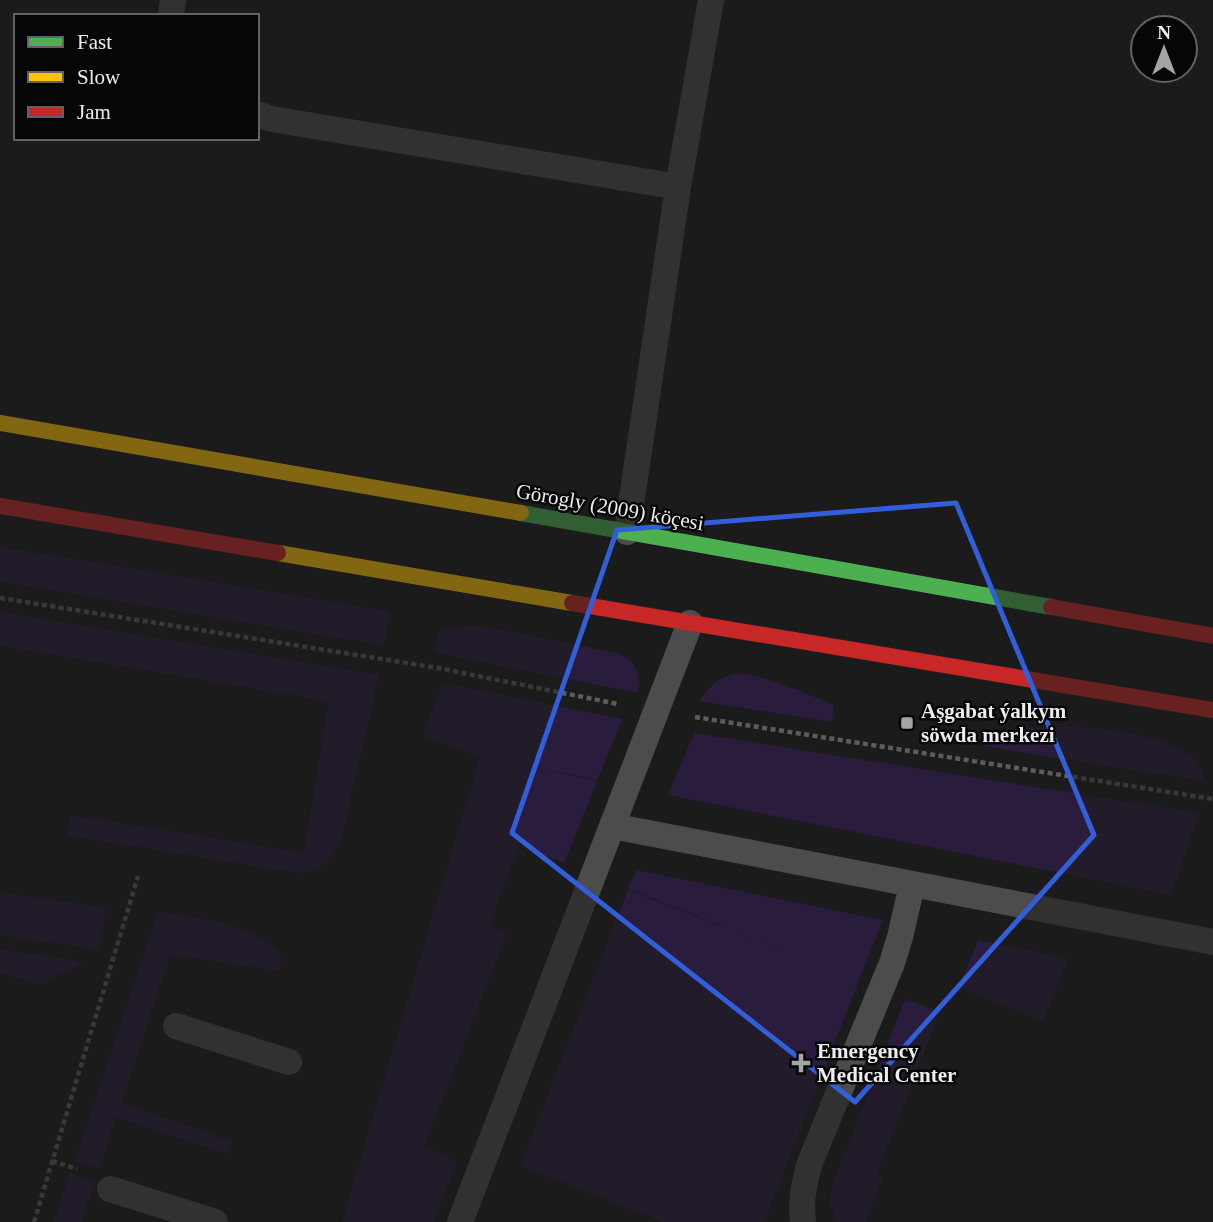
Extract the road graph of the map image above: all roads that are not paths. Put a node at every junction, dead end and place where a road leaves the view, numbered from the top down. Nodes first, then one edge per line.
1 (711, 0) edge
2 (259, 115) edge
3 (678, 187) junction
4 (0, 423) edge
5 (0, 506) edge
6 (626, 531) junction
7 (690, 623) junction
8 (1213, 636) edge
9 (1213, 710) edge
10 (612, 827) junction
11 (912, 885) junction
12 (1213, 942) edge
13 (176, 1026) dead end
14 (289, 1062) dead end
15 (110, 1189) dead end
16 (215, 1222) edge
17 (460, 1222) edge
18 (803, 1222) edge

1 - 3 lane
2 - 3 lane
3 - 6 lane
4 - 6 main road, Görogly (2009) köçesi
5 - 7 main road
6 - 8 main road, Görogly (2009) köçesi
7 - 9 main road
7 - 10 lane
10 - 11 lane
10 - 17 lane
11 - 12 lane
11 - 18 lane
13 - 14 lane
15 - 16 lane

